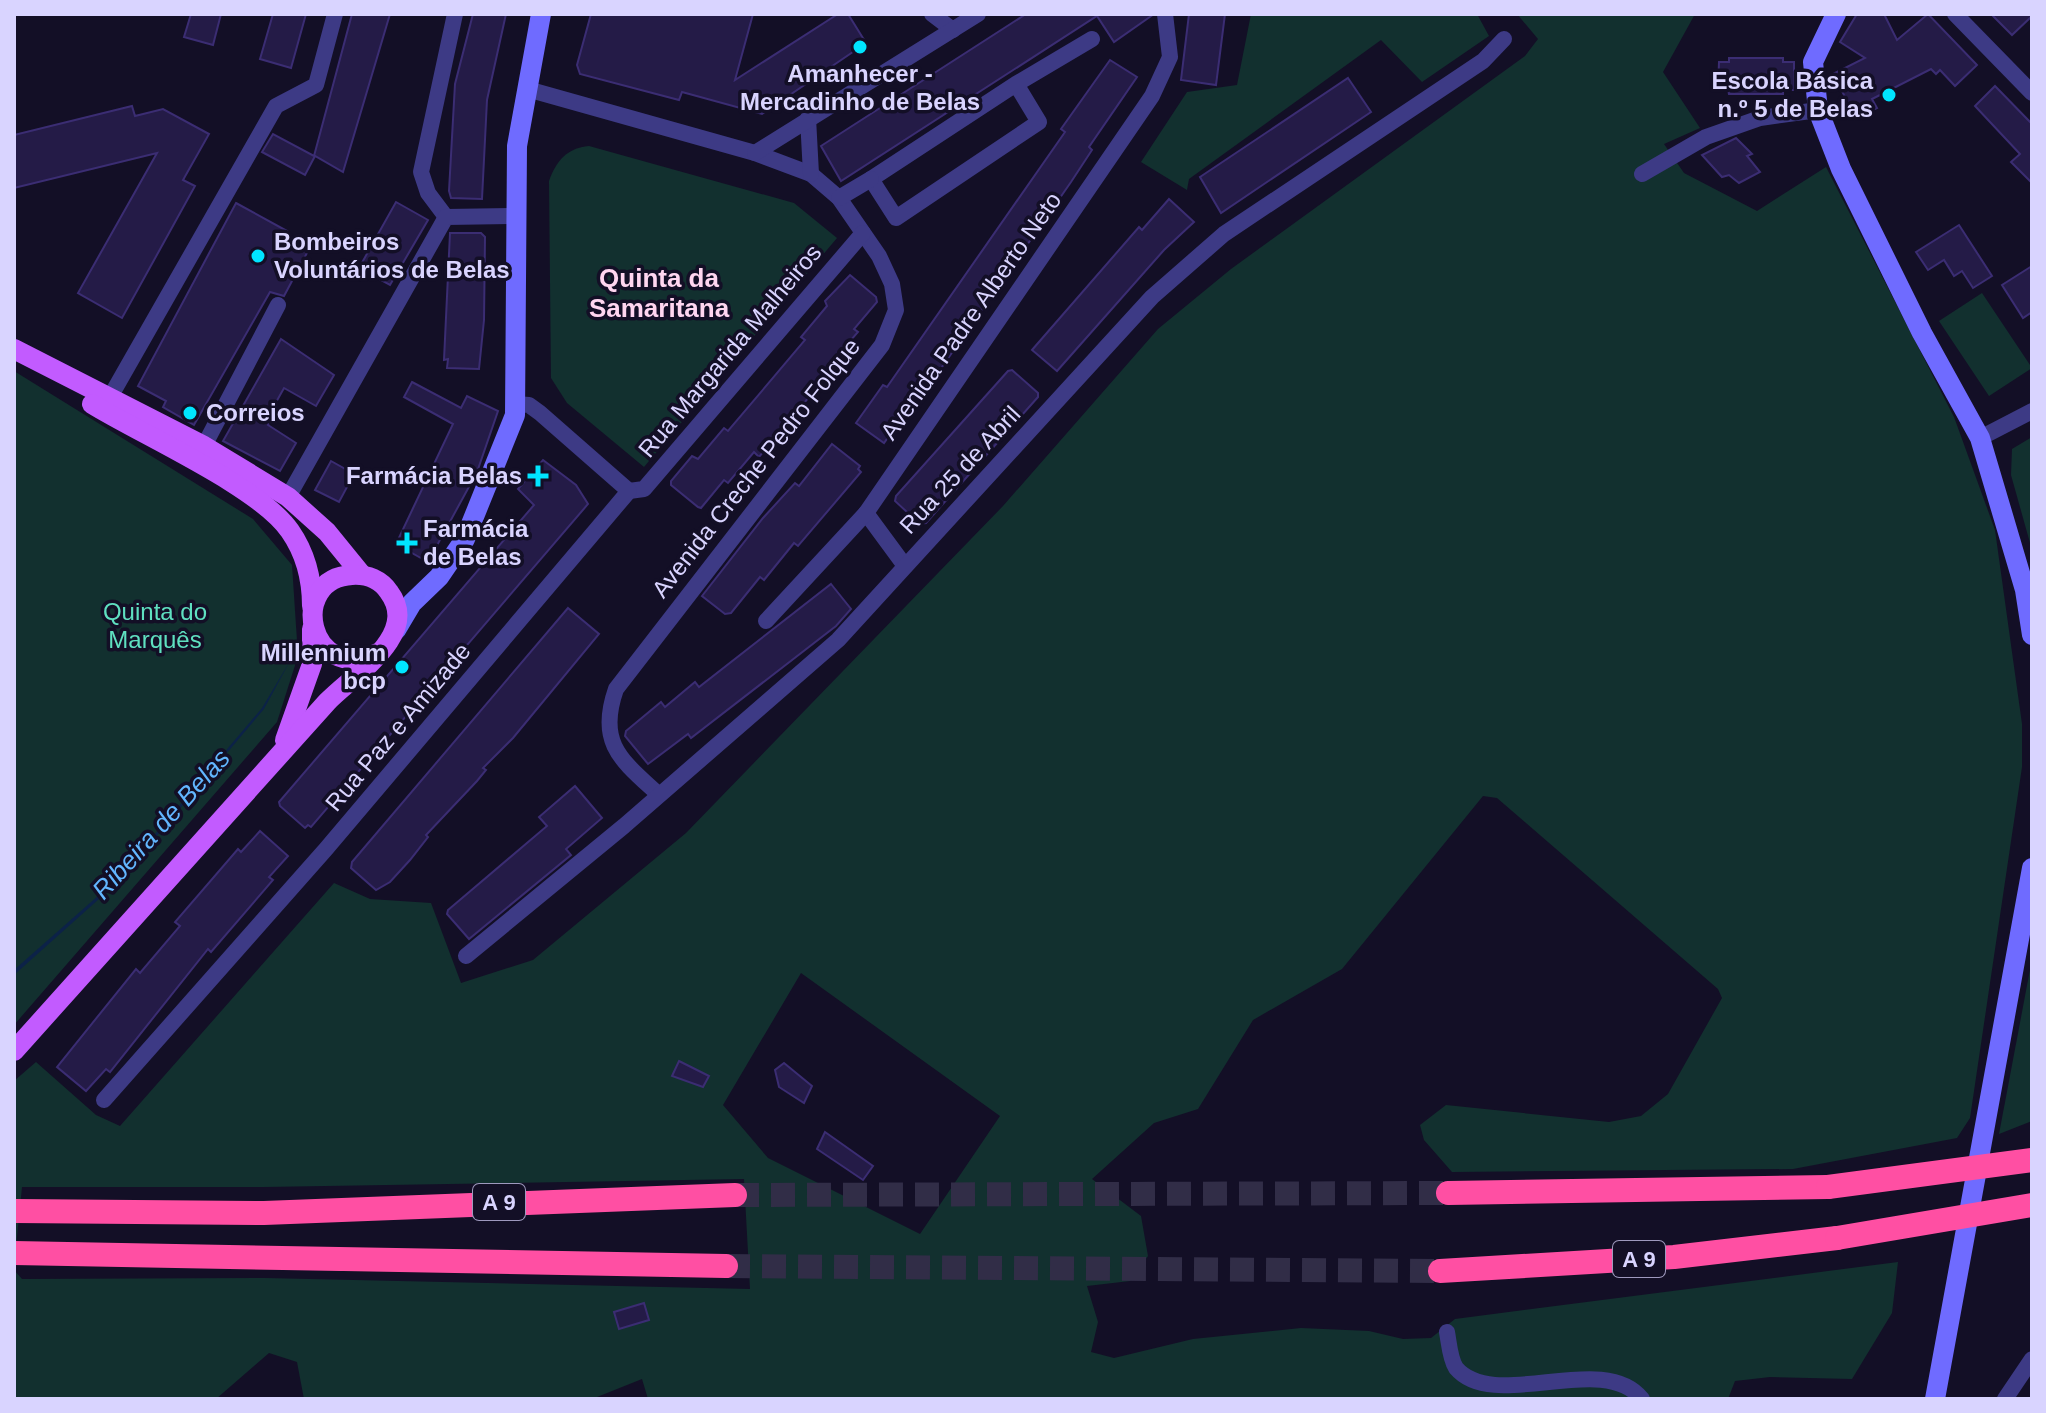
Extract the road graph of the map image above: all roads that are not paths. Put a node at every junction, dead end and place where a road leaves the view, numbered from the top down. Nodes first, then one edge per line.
1 (335, 14) edge
2 (455, 14) edge
3 (541, 14) edge
4 (932, 14) edge
5 (978, 14) edge
6 (1165, 14) edge
7 (1836, 14) edge
8 (1955, 14) edge
9 (953, 30) junction
10 (1092, 39) dead end
11 (1504, 39) dead end
12 (1016, 84) junction
13 (527, 89) junction
14 (2032, 93) edge
15 (1818, 110) junction
16 (808, 118) junction
17 (755, 153) junction
18 (811, 174) junction
19 (1642, 174) dead end
20 (871, 179) junction
21 (839, 198) junction
22 (518, 216) junction
23 (446, 217) junction
24 (863, 233) junction
25 (278, 305) dead end
26 (14, 349) edge
27 (14, 356) edge
28 (109, 399) junction
29 (516, 404) junction
30 (2032, 411) edge
31 (1980, 438) junction
32 (204, 446) junction
33 (629, 491) junction
34 (288, 497) junction
35 (866, 513) junction
36 (905, 566) junction
37 (371, 578) junction
38 (425, 588) junction
39 (312, 618) junction
40 (766, 621) dead end
41 (396, 630) junction
42 (2032, 635) edge
43 (380, 652) junction
44 (279, 755) junction
45 (658, 794) junction
46 (2032, 868) edge
47 (466, 956) dead end
48 (14, 1051) edge
49 (104, 1100) dead end
50 (2032, 1160) edge
51 (1448, 1193) tunnel mouth
52 (735, 1195) tunnel mouth
53 (2032, 1205) edge
54 (14, 1211) edge
55 (14, 1253) edge
56 (726, 1266) tunnel mouth
57 (1440, 1271) tunnel mouth
58 (1447, 1332) dead end
59 (2032, 1359) edge
60 (1642, 1399) edge
61 (1935, 1399) edge
62 (2005, 1399) edge

1 - 28 street
2 - 23 street
3 - 13 street
4 - 9 street
5 - 9 street
6 - 35 street, Avenida Padre Alberto Neto
7 - 15 street
8 - 14 street
9 - 16 street
10 - 12 street
11 - 36 street, Rua 25 de Abril
12 - 20 street
12 - 20 street
13 - 17 street, Avenida Creche Pedro Folque
13 - 22 street
15 - 19 street
15 - 31 street
16 - 17 street
16 - 18 street
17 - 18 street, Avenida Creche Pedro Folque
18 - 21 street, Avenida Creche Pedro Folque
20 - 21 street
21 - 24 street, Avenida Creche Pedro Folque
22 - 23 street
22 - 29 street
23 - 34 street
24 - 33 street, Rua Margarida Malheiros
24 - 45 street, Avenida Creche Pedro Folque
25 - 32 street
26 - 28 main road
27 - 39 main road
28 - 32 main road
29 - 33 street
29 - 38 street
30 - 31 street
31 - 42 street
32 - 34 main road
33 - 49 street, Rua Paz e Amizade
34 - 37 main road
35 - 36 street
35 - 40 street, Avenida Padre Alberto Neto
36 - 45 street, Rua 25 de Abril
37 - 38 street
37 - 39 main road
37 - 41 main road
38 - 41 street
39 - 43 main road
39 - 44 main road
41 - 43 main road
43 - 44 main road
44 - 48 main road
45 - 47 street, Rua 25 de Abril
46 - 61 street
50 - 51 highway, bridge
52 - 54 highway, A 9
53 - 57 highway, A 9, bridge
55 - 56 highway
58 - 60 street
59 - 62 street

